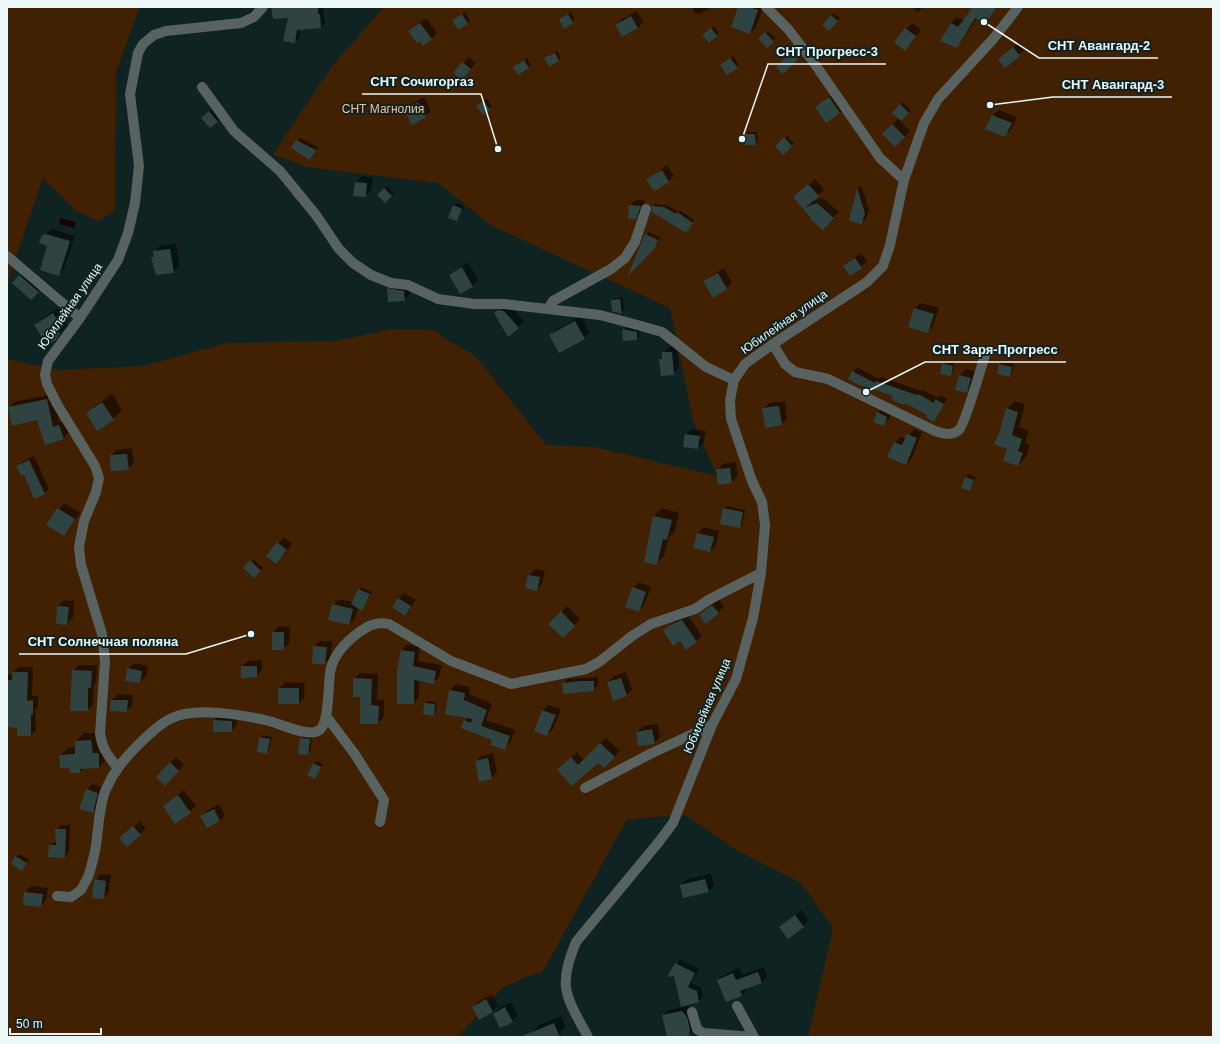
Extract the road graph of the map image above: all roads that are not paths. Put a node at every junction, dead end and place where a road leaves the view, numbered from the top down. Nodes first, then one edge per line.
1 (263, 7) edge
2 (766, 7) edge
3 (1018, 7) edge
4 (202, 88) dead end
5 (904, 180) junction
6 (646, 209) dead end
7 (7, 256) edge
8 (548, 308) junction
9 (80, 318) junction
10 (773, 344) junction
11 (985, 355) dead end
12 (734, 380) junction
13 (761, 573) junction
14 (326, 716) junction
15 (712, 725) junction
16 (117, 767) junction
17 (585, 788) dead end
18 (380, 822) dead end
19 (57, 896) dead end
20 (737, 1006) dead end
21 (692, 1012) dead end
22 (588, 1037) edge
23 (754, 1037) edge

1 - 9 street, Юбилейная улица
2 - 5 street
3 - 5 street, Юбилейная улица
4 - 8 street
5 - 10 street, Юбилейная улица
6 - 8 street
7 - 9 street
8 - 12 street
9 - 16 street, Юбилейная улица
10 - 11 street
10 - 12 street, Юбилейная улица
12 - 13 street, Юбилейная улица
13 - 14 street
13 - 15 street, Юбилейная улица
14 - 16 street
14 - 18 street
15 - 17 street
15 - 22 street, Юбилейная улица
16 - 19 street
20 - 23 street
21 - 23 street

